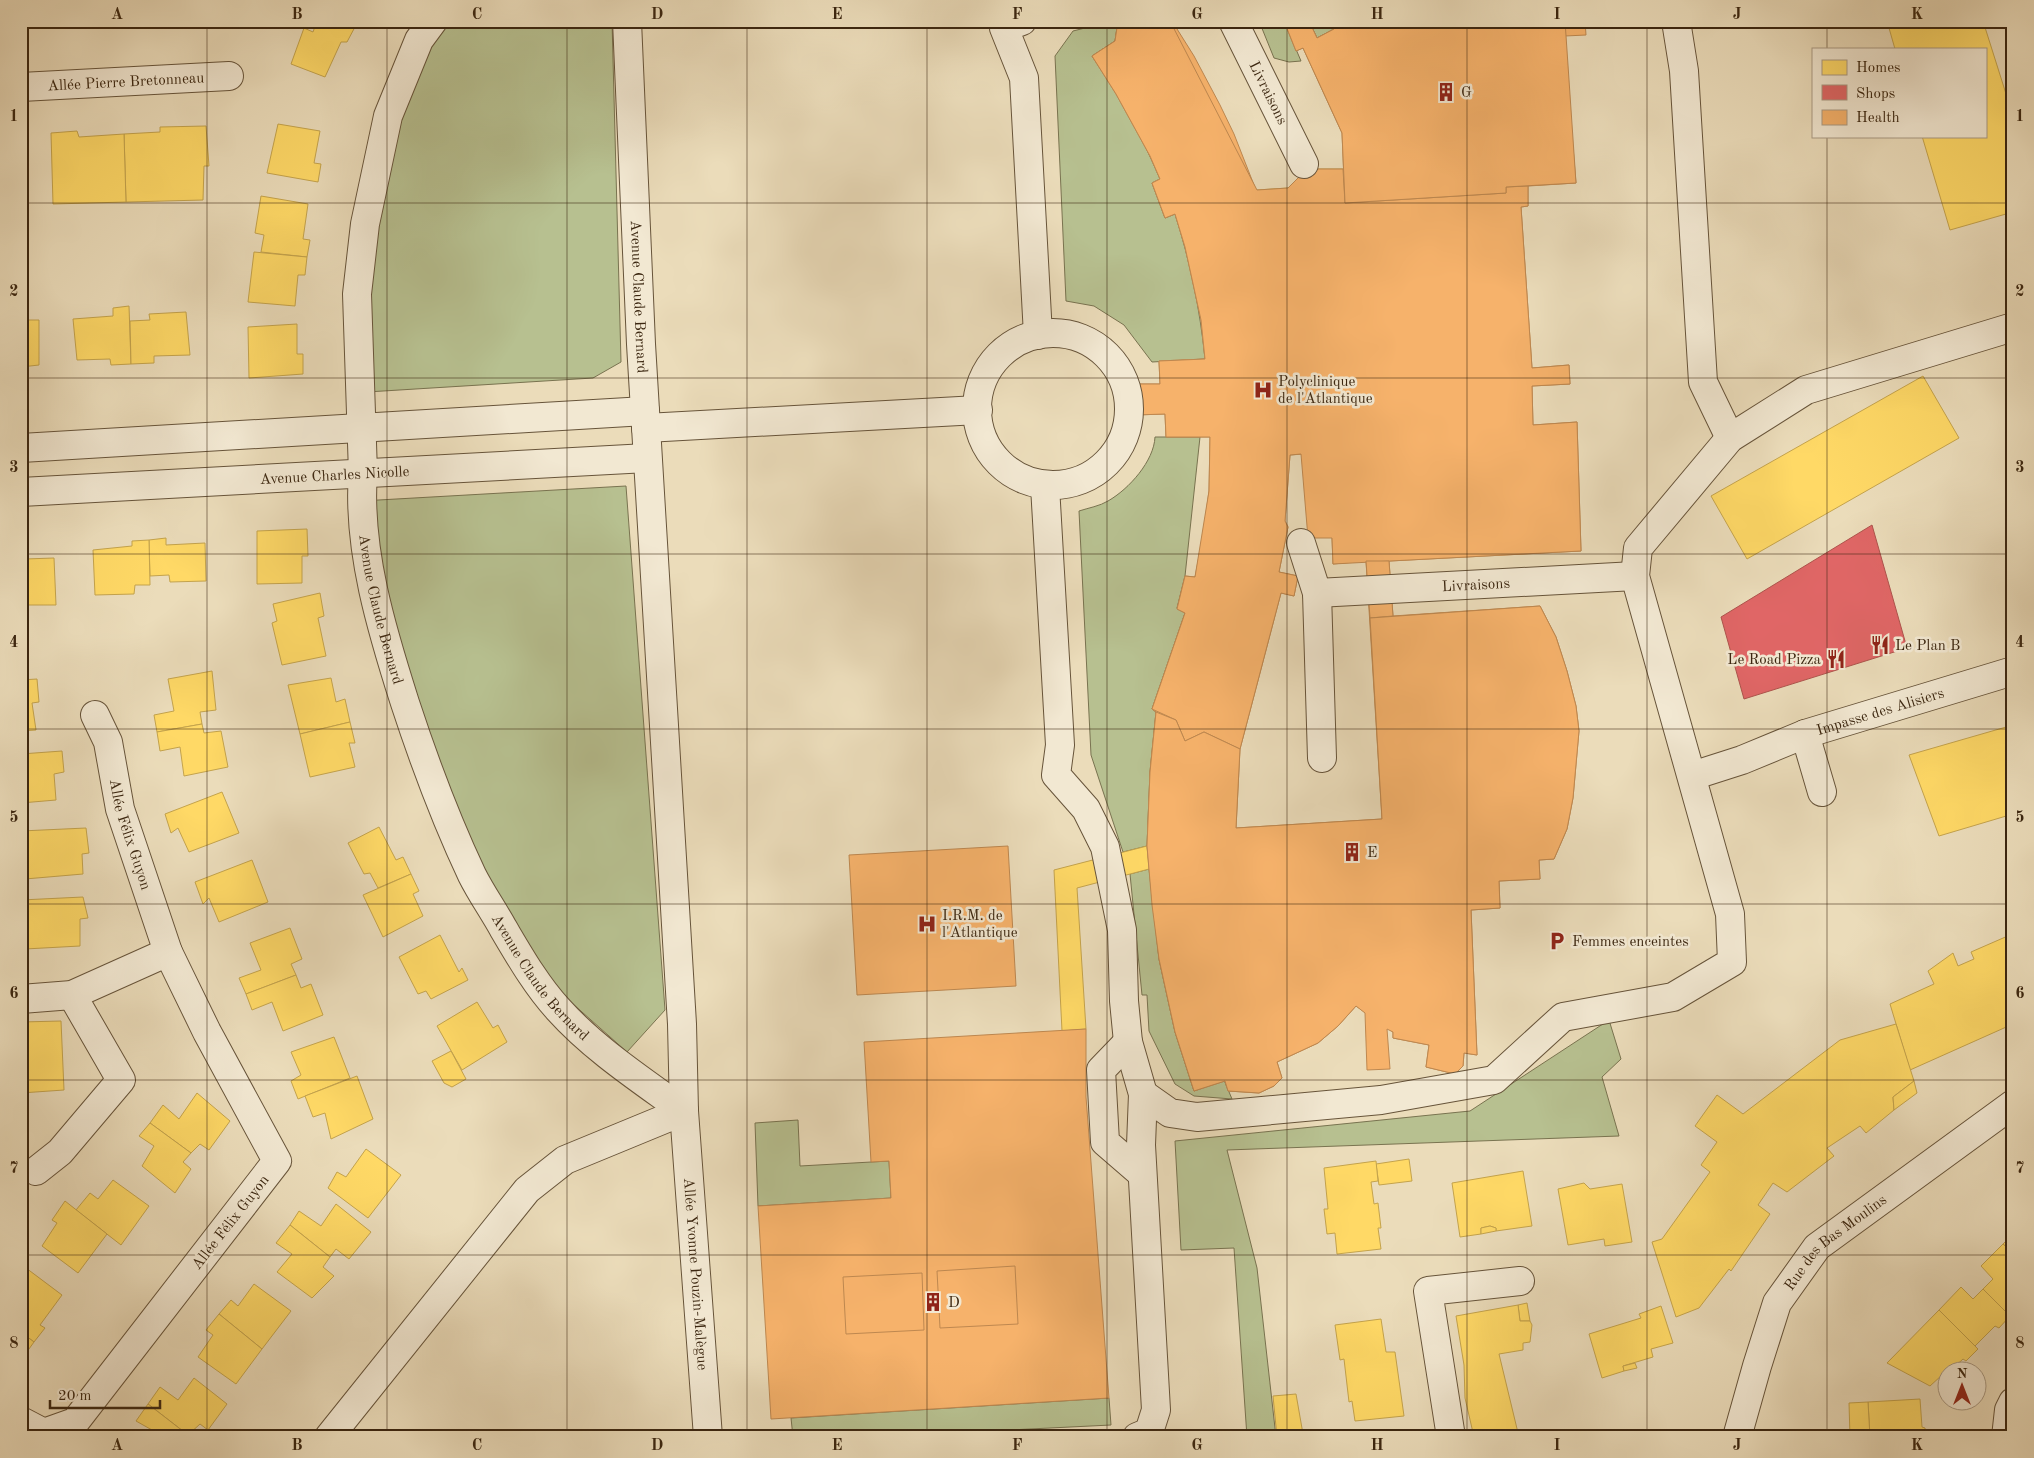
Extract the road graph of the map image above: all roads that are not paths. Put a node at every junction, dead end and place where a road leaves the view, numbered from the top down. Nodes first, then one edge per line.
1 (433, 21) edge
2 (627, 21) edge
3 (1022, 21) edge
4 (1234, 21) edge
5 (1676, 21) edge
6 (229, 76) dead end
7 (21, 87) edge
8 (1304, 164) dead end
9 (2013, 327) edge
10 (1038, 334) junction
11 (978, 410) junction
12 (646, 420) junction
13 (361, 429) junction
14 (1730, 438) junction
15 (21, 448) edge
16 (647, 458) junction
17 (363, 473) junction
18 (1045, 486) junction
19 (21, 492) edge
20 (1301, 543) dead end
21 (1634, 576) junction
22 (1317, 592) junction
23 (2013, 671) edge
24 (95, 715) dead end
25 (1805, 734) junction
26 (1322, 758) dead end
27 (1692, 776) junction
28 (1822, 792) dead end
29 (168, 952) junction
30 (72, 995) junction
31 (21, 999) edge
32 (1128, 1042) junction
33 (1143, 1094) junction
34 (2013, 1104) edge
35 (684, 1111) junction
36 (36, 1171) dead end
37 (1142, 1174) junction
38 (1520, 1280) dead end
39 (2013, 1402) edge
40 (21, 1421) edge
41 (329, 1437) edge
42 (708, 1437) edge
43 (1137, 1437) edge
44 (1451, 1437) edge
45 (1737, 1437) edge
46 (2006, 1437) edge

1 - 13 street, Avenue Claude Bernard
2 - 12 street, Avenue Claude Bernard
3 - 10 street
4 - 8 street, Livraisons
5 - 14 street
6 - 7 street, Allée Pierre Bretonneau
9 - 14 street
10 - 11 street
10 - 18 street
11 - 12 street
11 - 18 street
12 - 13 street
12 - 16 street, Avenue Claude Bernard
13 - 15 street
13 - 17 street, Avenue Claude Bernard
14 - 21 street
16 - 17 street, Avenue Charles Nicolle
16 - 35 street, Avenue Claude Bernard
17 - 19 street, Avenue Charles Nicolle
17 - 35 street, Avenue Claude Bernard
18 - 32 street
20 - 22 street
21 - 22 street, Livraisons
21 - 27 street
22 - 26 street
23 - 25 street, Impasse des Alisiers
24 - 29 street, Allée Félix Guyon
25 - 27 street
25 - 28 street, Impasse des Alisiers
27 - 33 street
29 - 30 street
29 - 40 street, Allée Félix Guyon
30 - 31 street
30 - 36 street
32 - 33 street
32 - 37 street
33 - 37 street
34 - 45 street, Rue des Bas Moulins
35 - 41 street
35 - 42 street, Allée Yvonne Pouzin-Malègue
37 - 43 street
38 - 44 street
39 - 46 street

